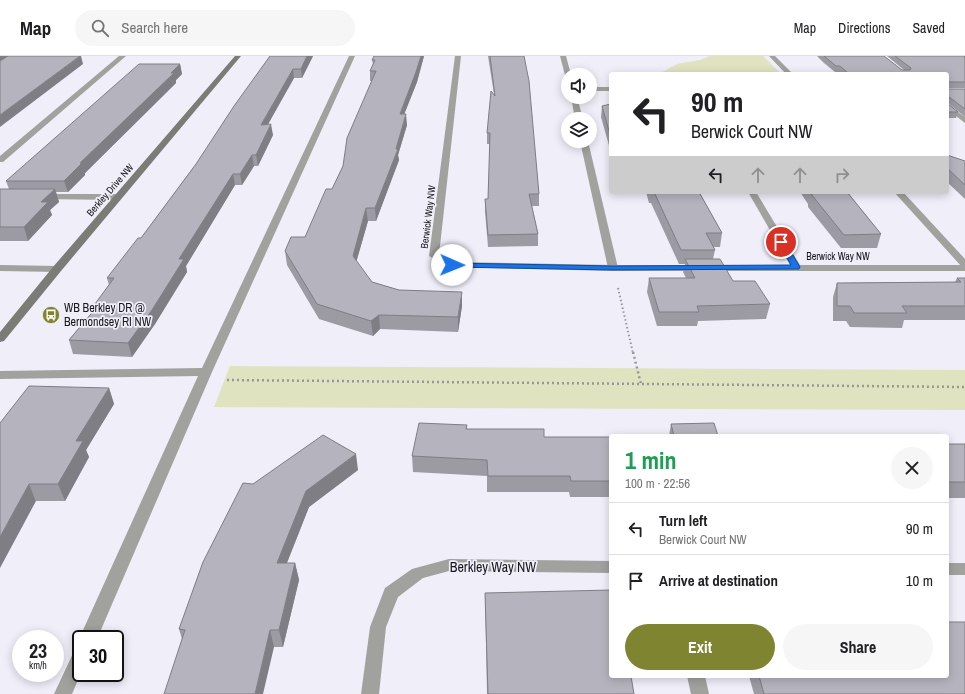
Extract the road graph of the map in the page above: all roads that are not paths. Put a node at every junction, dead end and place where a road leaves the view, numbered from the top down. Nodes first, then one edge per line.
1 (123, 56) edge
2 (238, 56) edge
3 (352, 56) edge
4 (458, 56) edge
5 (563, 56) edge
6 (772, 56) edge
7 (566, 68) edge
8 (788, 72) edge
9 (597, 88) edge
10 (609, 89) edge
11 (949, 108) edge
12 (965, 121) edge
13 (586, 148) edge
14 (0, 160) edge
15 (753, 194) edge
16 (900, 194) edge
17 (31, 197) edge
18 (118, 198) junction
19 (965, 266) edge
20 (796, 267) junction
21 (0, 268) edge
22 (57, 268) junction
23 (613, 268) junction
24 (0, 339) edge
25 (0, 375) edge
26 (204, 376) junction
27 (609, 567) edge
28 (949, 569) edge
29 (965, 569) edge
30 (92, 630) edge
31 (72, 674) edge
32 (696, 678) edge
33 (63, 694) edge
34 (370, 694) edge
35 (700, 694) edge

1 - 14 street
2 - 18 street, Berkley Drive NW
3 - 26 street
4 - 23 street, Berwick Way NW
5 - 7 street
6 - 8 street
9 - 10 street
11 - 12 street
13 - 23 street
15 - 20 street
16 - 19 street
17 - 18 street
18 - 22 street, Berkley Drive NW
19 - 20 street, Berwick Way NW
20 - 23 street, Berwick Way NW
21 - 22 street
22 - 24 street, Berkley Drive NW
25 - 26 street
26 - 30 street
27 - 34 street, Berkley Way NW
28 - 29 street
31 - 33 street
32 - 35 street

